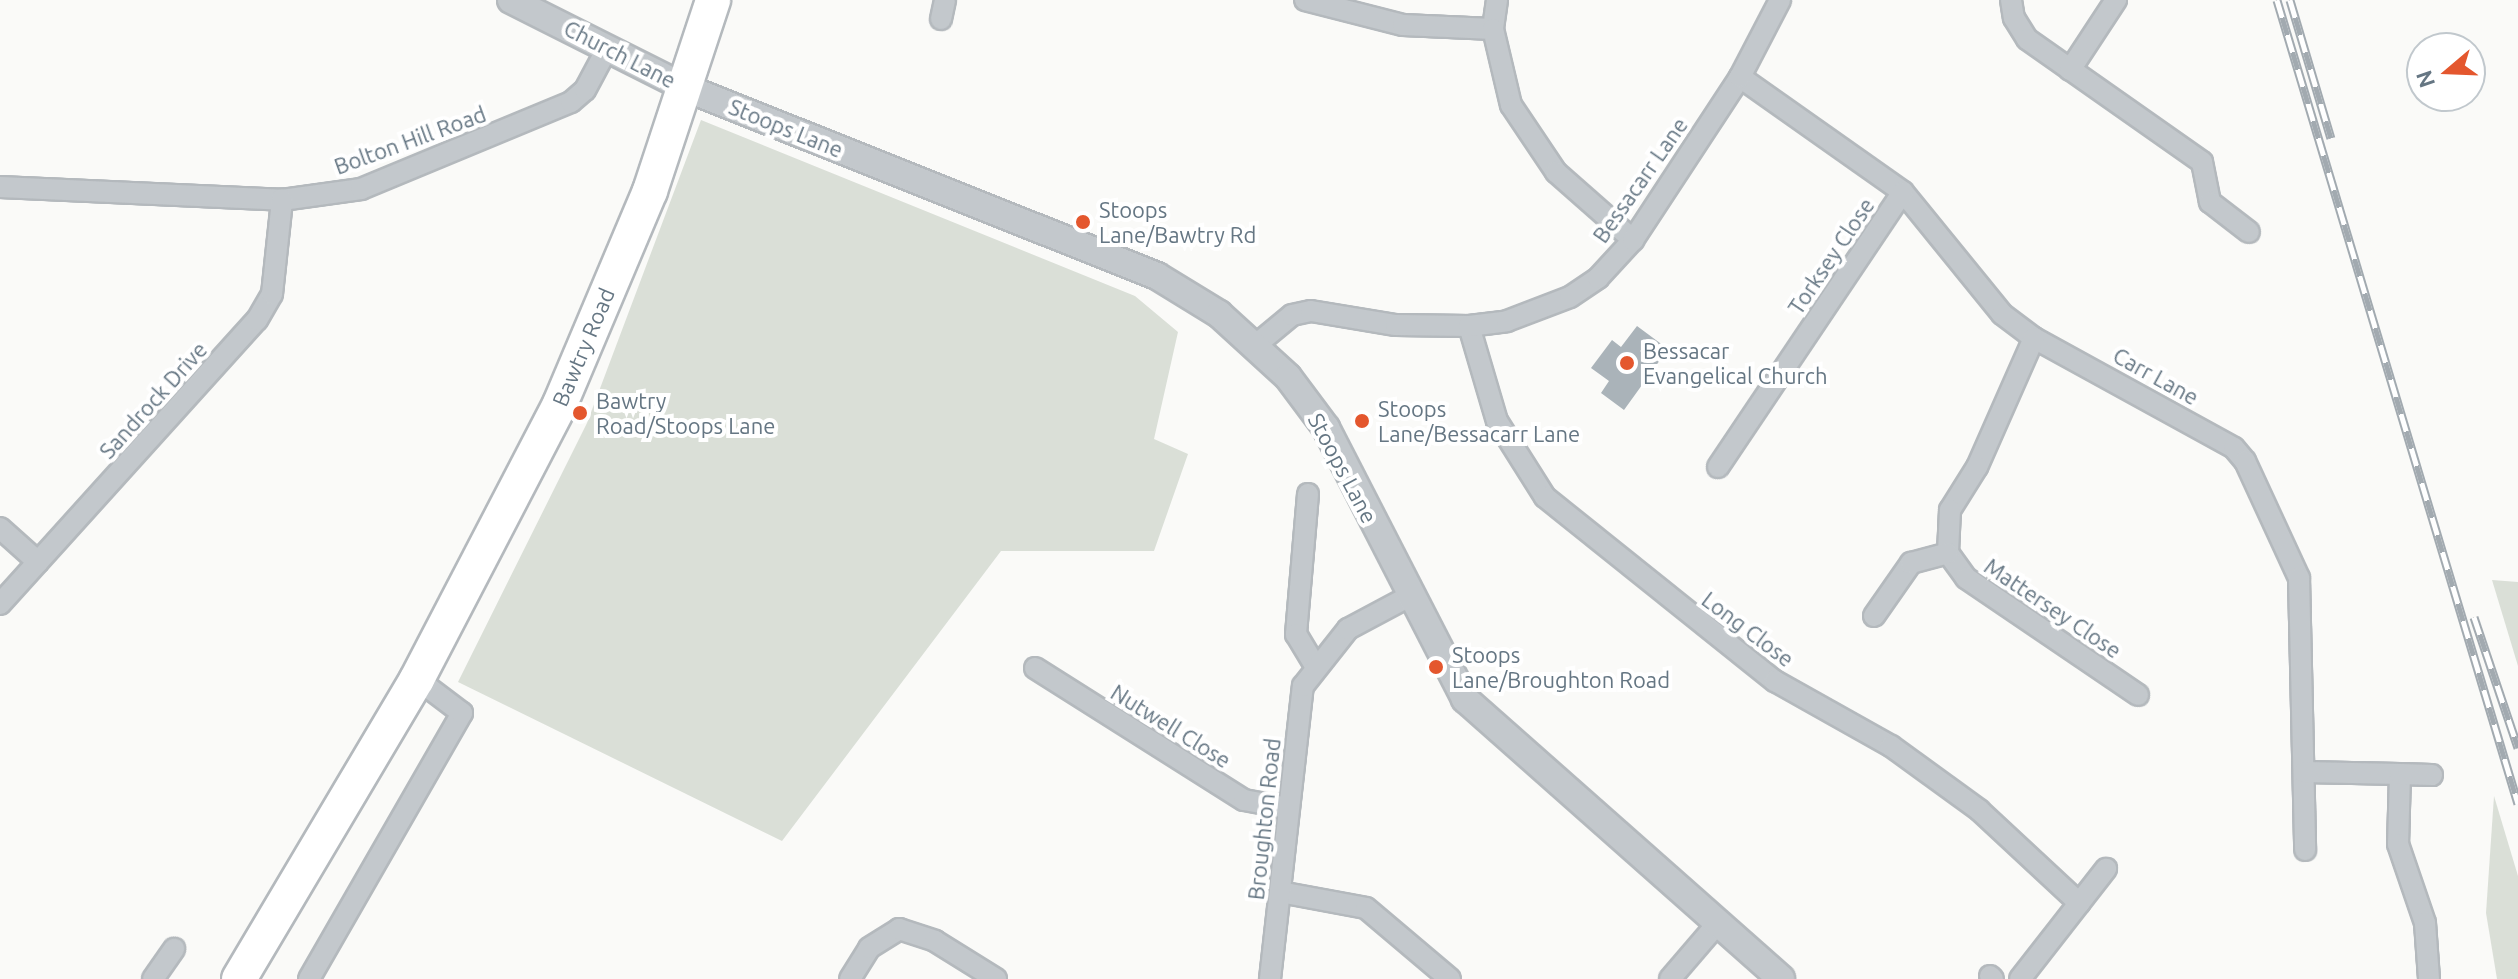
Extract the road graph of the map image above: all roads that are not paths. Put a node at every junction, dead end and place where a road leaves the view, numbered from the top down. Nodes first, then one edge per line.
1 (511, 0) edge
2 (713, 0) edge
3 (1305, 0) edge
4 (1497, 0) edge
5 (1780, 0) edge
6 (2011, 0) edge
7 (2116, 0) edge
8 (1493, 29) junction
9 (608, 47) junction
10 (2070, 70) junction
11 (1740, 77) junction
12 (686, 88) junction
13 (0, 187) edge
14 (1903, 192) junction
15 (282, 200) junction
16 (2249, 232) dead end
17 (1633, 240) junction
18 (1469, 326) junction
19 (2034, 338) junction
20 (1257, 344) junction
21 (1718, 467) dead end
22 (1308, 494) dead end
23 (0, 528) edge
24 (1948, 553) junction
25 (38, 562) junction
26 (1408, 597) junction
27 (0, 604) edge
28 (1874, 616) dead end
29 (1316, 667) junction
30 (1035, 668) dead end
31 (417, 679) junction
32 (2138, 695) dead end
33 (2304, 772) junction
34 (2400, 774) junction
35 (2432, 775) dead end
36 (1288, 808) junction
37 (2305, 850) dead end
38 (2106, 869) dead end
39 (1280, 892) junction
40 (2079, 903) junction
41 (1718, 923) junction
42 (174, 949) dead end
43 (153, 979) edge
44 (239, 979) edge
45 (309, 979) edge
46 (850, 979) edge
47 (996, 979) edge
48 (1270, 979) edge
49 (1450, 979) edge
50 (1670, 979) edge
51 (1781, 979) edge
52 (2020, 979) edge
53 (2429, 979) edge

1 - 9 street, Church Lane
2 - 12 highway, Bawtry Road
3 - 8 street
4 - 8 street
5 - 11 street, Bessacarr Lane
6 - 10 street
7 - 10 street
8 - 17 street
9 - 12 street, Church Lane
9 - 15 street, Bolton Hill Road
10 - 16 street
11 - 14 street, Carr Lane
11 - 17 street, Bessacarr Lane
12 - 20 street, Stoops Lane
12 - 31 highway, Bawtry Road
13 - 15 street, Bolton Hill Road
14 - 19 street, Carr Lane
14 - 21 street, Torksey Close
15 - 25 street, Sandrock Drive
17 - 18 street, Bessacarr Lane
18 - 20 street, Bessacarr Lane
18 - 40 street, Long Close
19 - 24 street
19 - 33 street, Carr Lane
20 - 26 street, Stoops Lane
22 - 29 street
23 - 25 street
24 - 28 street
24 - 32 street, Mattersey Close
25 - 27 street, Sandrock Drive
26 - 29 street, Broughton Road
26 - 41 street, Stoops Lane
29 - 36 street, Broughton Road
30 - 36 street, Nutwell Close
31 - 44 highway, Bawtry Road
31 - 45 street
33 - 34 street
33 - 37 street, Carr Lane
34 - 35 street
34 - 53 street
36 - 39 street, Broughton Road
38 - 40 street
39 - 48 street, Broughton Road
39 - 49 street
40 - 52 street
41 - 50 street
41 - 51 street, Stoops Lane
42 - 43 street
46 - 47 street

